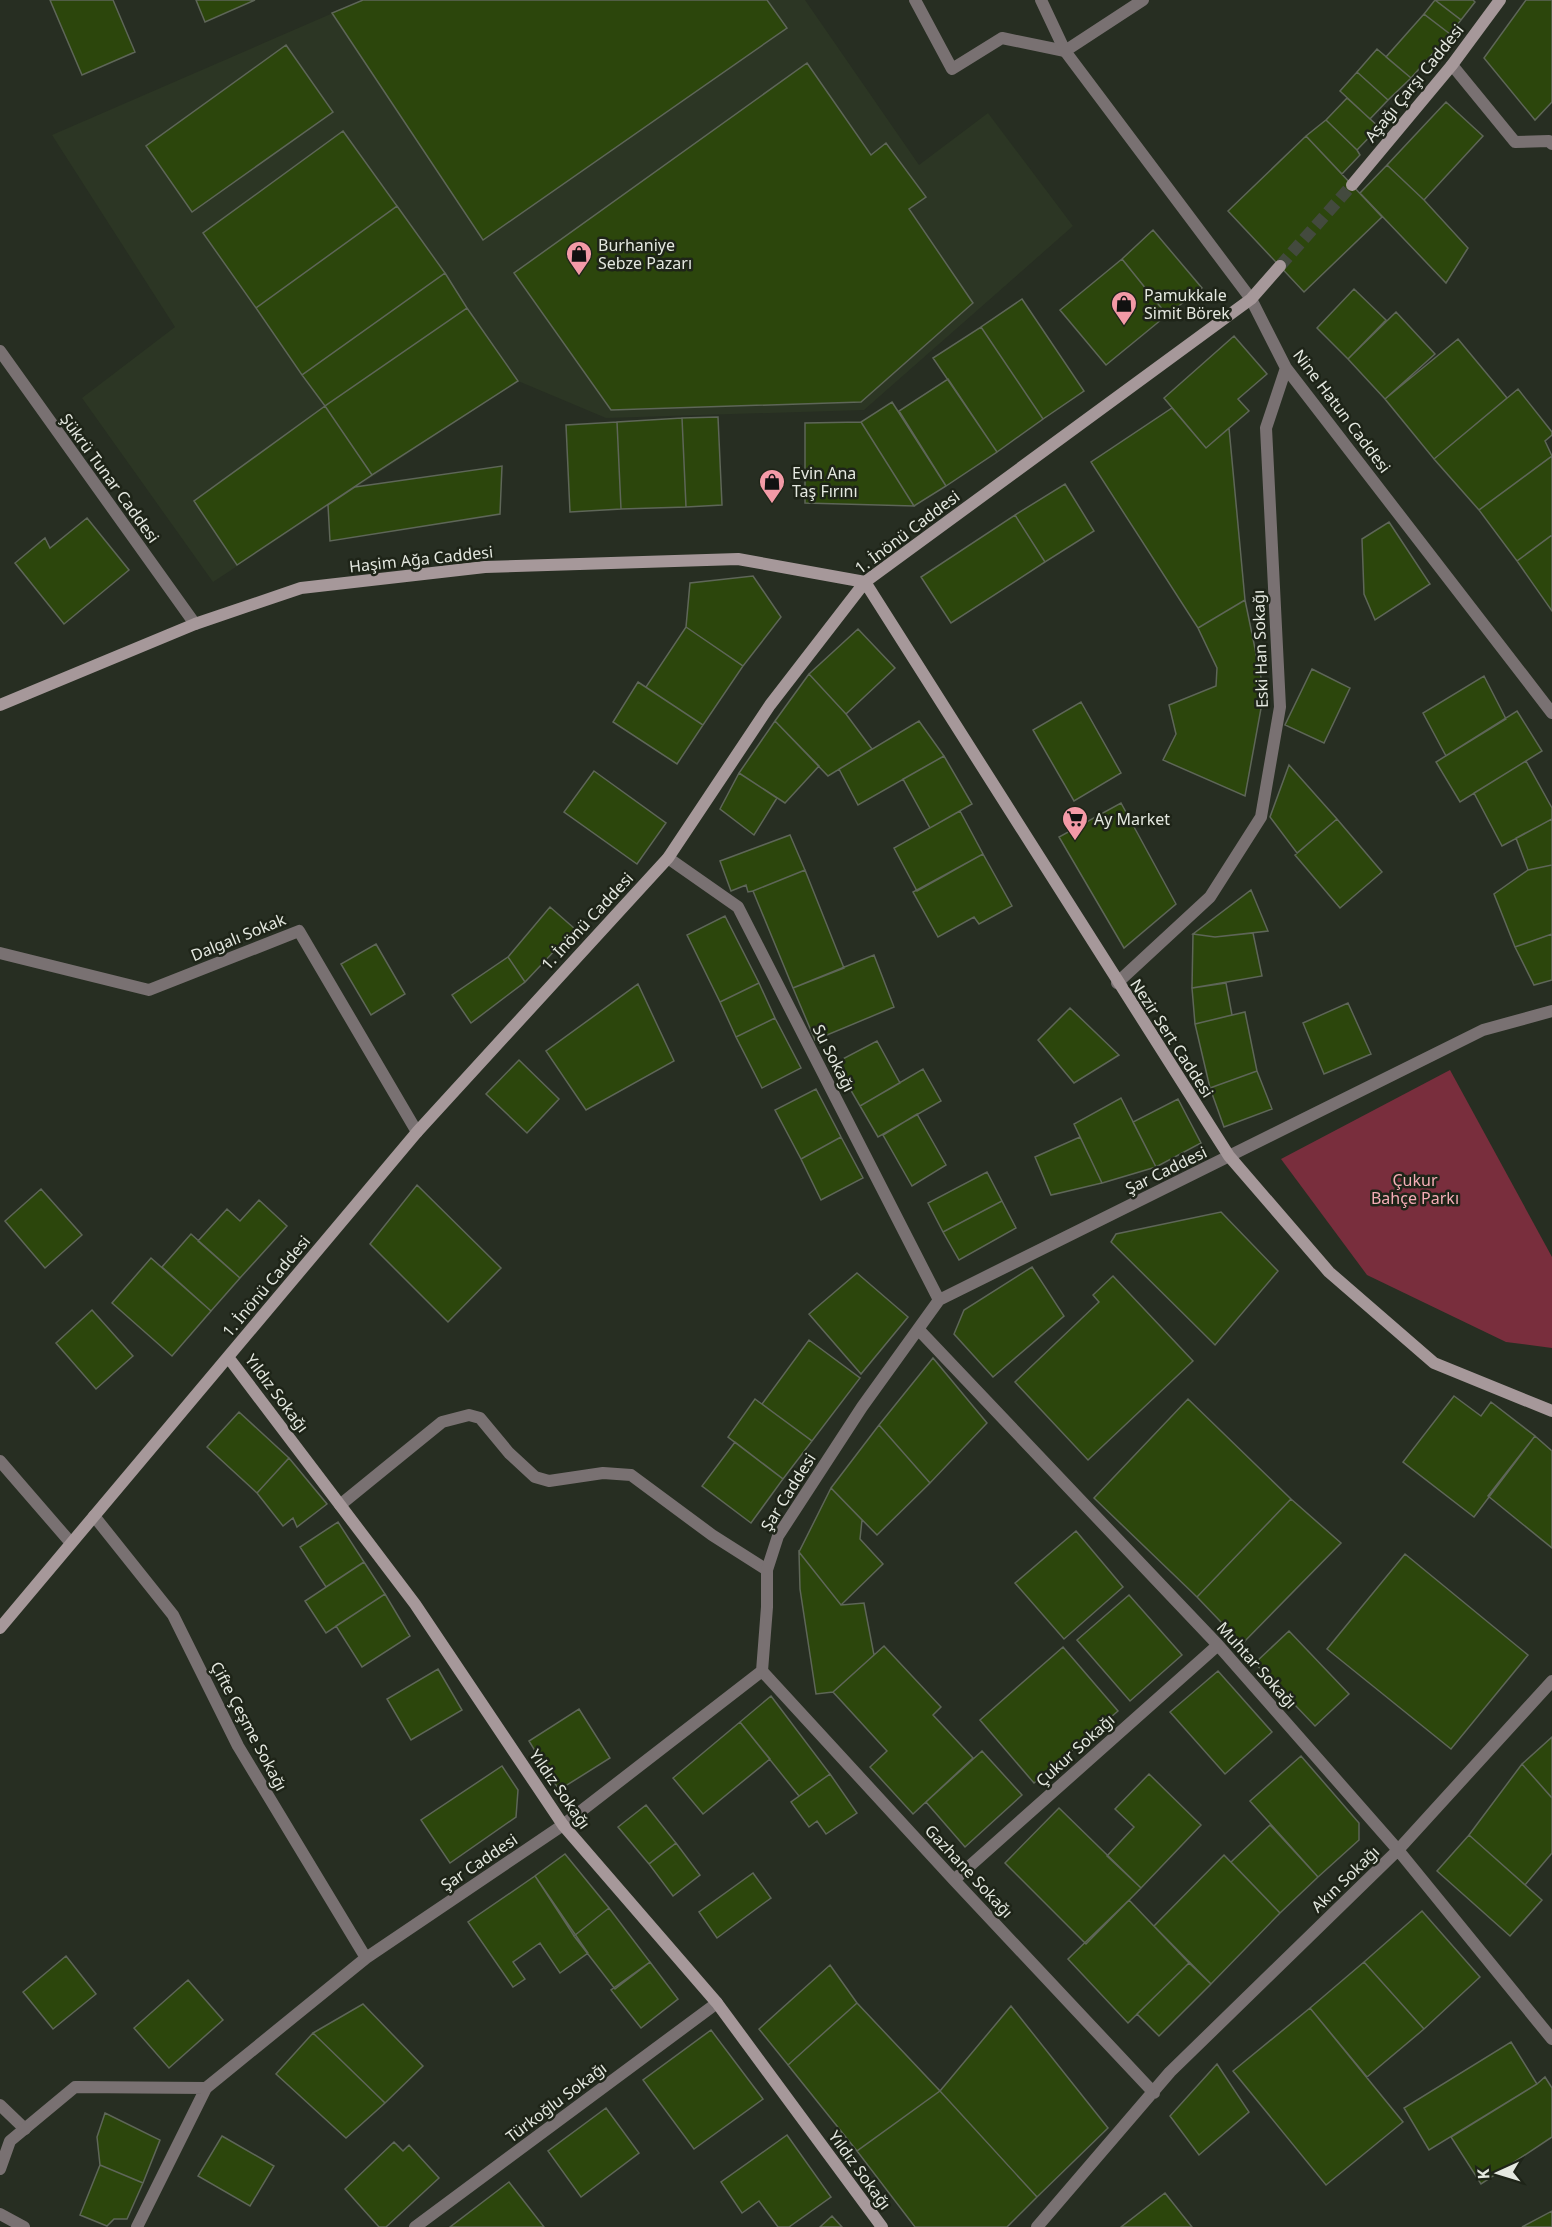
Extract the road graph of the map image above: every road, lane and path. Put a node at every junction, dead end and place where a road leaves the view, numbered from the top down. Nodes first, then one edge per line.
1 (915, 0) edge
2 (1041, 0) edge
3 (1143, 0) edge
4 (1500, 0) edge
5 (1065, 51) junction
6 (1452, 65) junction
7 (1551, 141) edge
8 (1352, 185) tunnel mouth
9 (1280, 266) tunnel mouth
10 (1251, 299) junction
11 (0, 351) edge
12 (1286, 368) junction
13 (865, 582) junction
14 (195, 624) junction
15 (0, 705) edge
16 (1552, 713) edge
17 (668, 858) junction
18 (0, 952) edge
19 (1117, 983) junction
20 (1552, 1011) edge
21 (417, 1132) junction
22 (1229, 1156) junction
23 (939, 1300) junction
24 (918, 1329) junction
25 (228, 1357) junction
26 (1552, 1411) edge
27 (0, 1461) edge
28 (340, 1505) junction
29 (94, 1516) junction
30 (71, 1544) junction
31 (767, 1570) junction
32 (0, 1628) edge
33 (1218, 1645) junction
34 (762, 1671) junction
35 (1552, 1681) edge
36 (563, 1825) junction
37 (1398, 1850) junction
38 (954, 1880) junction
39 (366, 1958) junction
40 (717, 2003) junction
41 (1552, 2039) edge
42 (206, 2088) junction
43 (1154, 2093) junction
44 (0, 2105) edge
45 (24, 2129) junction
46 (0, 2169) edge
47 (0, 2214) edge
48 (24, 2227) edge
49 (137, 2227) edge
50 (415, 2227) edge
51 (882, 2227) edge
52 (1037, 2227) edge

1 - 5 street
2 - 5 street, Nine Hatun Caddesi
3 - 5 street
4 - 6 street, Aşağı Çarşı Caddesi
5 - 10 street, Nine Hatun Caddesi
6 - 7 street
6 - 8 street, Aşağı Çarşı Caddesi
9 - 10 street
10 - 12 street, Nine Hatun Caddesi
10 - 13 street, 1. İnönü Caddesi
11 - 14 street, Şükrü Tunar Caddesi
12 - 16 street, Nine Hatun Caddesi
12 - 19 street, Eski Han Sokağı
13 - 14 street, Haşim Ağa Caddesi
13 - 17 street, 1. İnönü Caddesi
13 - 19 street, Nezir Sert Caddesi
14 - 15 street, Haşim Ağa Caddesi
17 - 21 street, 1. İnönü Caddesi
17 - 23 street, Su Sokağı
18 - 21 street, Dalgalı Sokak
19 - 22 street, Nezir Sert Caddesi
20 - 22 street, Şar Caddesi
21 - 25 street, 1. İnönü Caddesi
22 - 23 street, Şar Caddesi
22 - 26 street, Nezir Sert Caddesi
23 - 24 street, Şar Caddesi
24 - 31 street, Şar Caddesi
24 - 33 street, Muhtar Sokağı
25 - 28 street, Yıldız Sokağı
25 - 29 street, 1. İnönü Caddesi
27 - 30 street
28 - 31 street
28 - 36 street, Yıldız Sokağı
29 - 30 street, 1. İnönü Caddesi
29 - 39 street, Çifte Çeşme Sokağı
30 - 32 street, 1. İnönü Caddesi
31 - 34 street, Şar Caddesi
33 - 37 street, Muhtar Sokağı
33 - 38 street, Çukur Sokağı
34 - 36 street, Şar Caddesi
34 - 38 street, Gazhane Sokağı
35 - 37 street, Akın Sokağı
36 - 39 street, Şar Caddesi
36 - 40 street, Yıldız Sokağı
37 - 41 street, Muhtar Sokağı
37 - 43 street, Akın Sokağı
38 - 43 street, Gazhane Sokağı
39 - 42 street, Şar Caddesi
40 - 50 street, Türkoğlu Sokağı
40 - 51 street, Yıldız Sokağı
42 - 45 street
42 - 49 street, Şar Caddesi
43 - 52 street, Akın Sokağı
44 - 45 street
45 - 46 street
47 - 48 street

